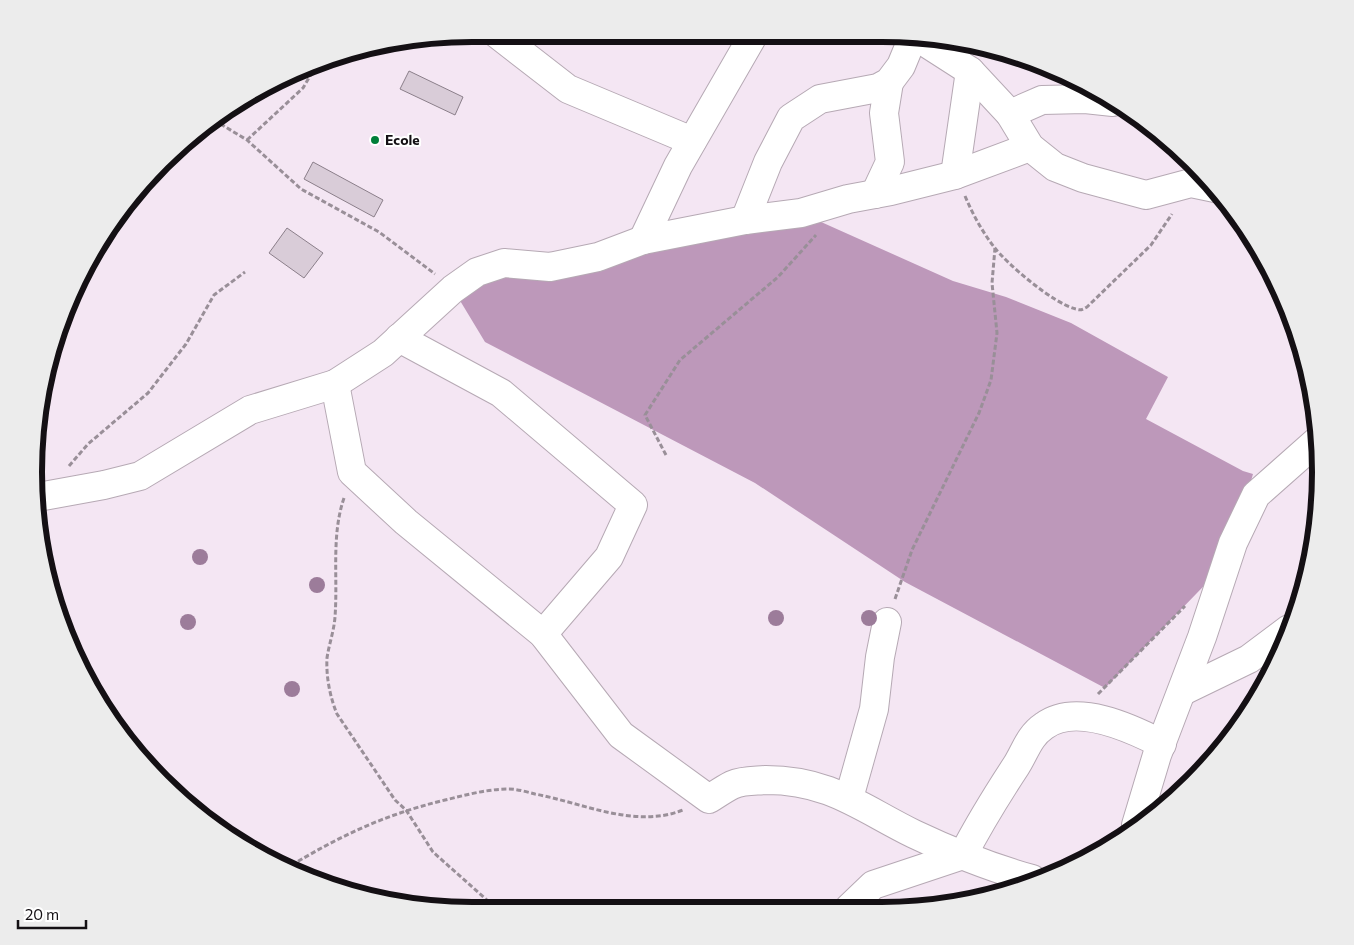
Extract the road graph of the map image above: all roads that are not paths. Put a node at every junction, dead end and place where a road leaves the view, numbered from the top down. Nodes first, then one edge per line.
1 (507, 42) edge
2 (749, 42) edge
3 (911, 43) edge
4 (930, 45) edge
5 (970, 71) junction
6 (889, 82) junction
7 (1098, 100) edge
8 (1010, 114) junction
9 (692, 141) junction
10 (1030, 147) junction
11 (955, 175) junction
12 (1203, 186) edge
13 (875, 194) junction
14 (745, 220) junction
15 (643, 240) junction
16 (399, 338) junction
17 (335, 384) junction
18 (1311, 446) edge
19 (43, 496) edge
20 (887, 622) road end
21 (543, 634) junction
22 (1279, 636) edge
23 (1183, 691) junction
24 (1162, 744) junction
25 (849, 798) junction
26 (1139, 817) edge
27 (963, 854) junction
28 (1026, 878) edge
29 (855, 902) edge

1 - 9 street
2 - 9 street
3 - 6 street
4 - 5 street
5 - 8 street
5 - 11 street
6 - 13 street
6 - 14 street
7 - 8 street
8 - 10 street
9 - 15 street
10 - 11 street
10 - 12 street
11 - 13 street
13 - 14 street
14 - 15 street
15 - 16 street
16 - 17 street
16 - 21 street
17 - 19 street
17 - 21 street
18 - 23 street
20 - 25 street
21 - 25 street
22 - 23 street
23 - 24 street
24 - 26 street
24 - 27 street
25 - 27 street
27 - 28 street
27 - 29 street

